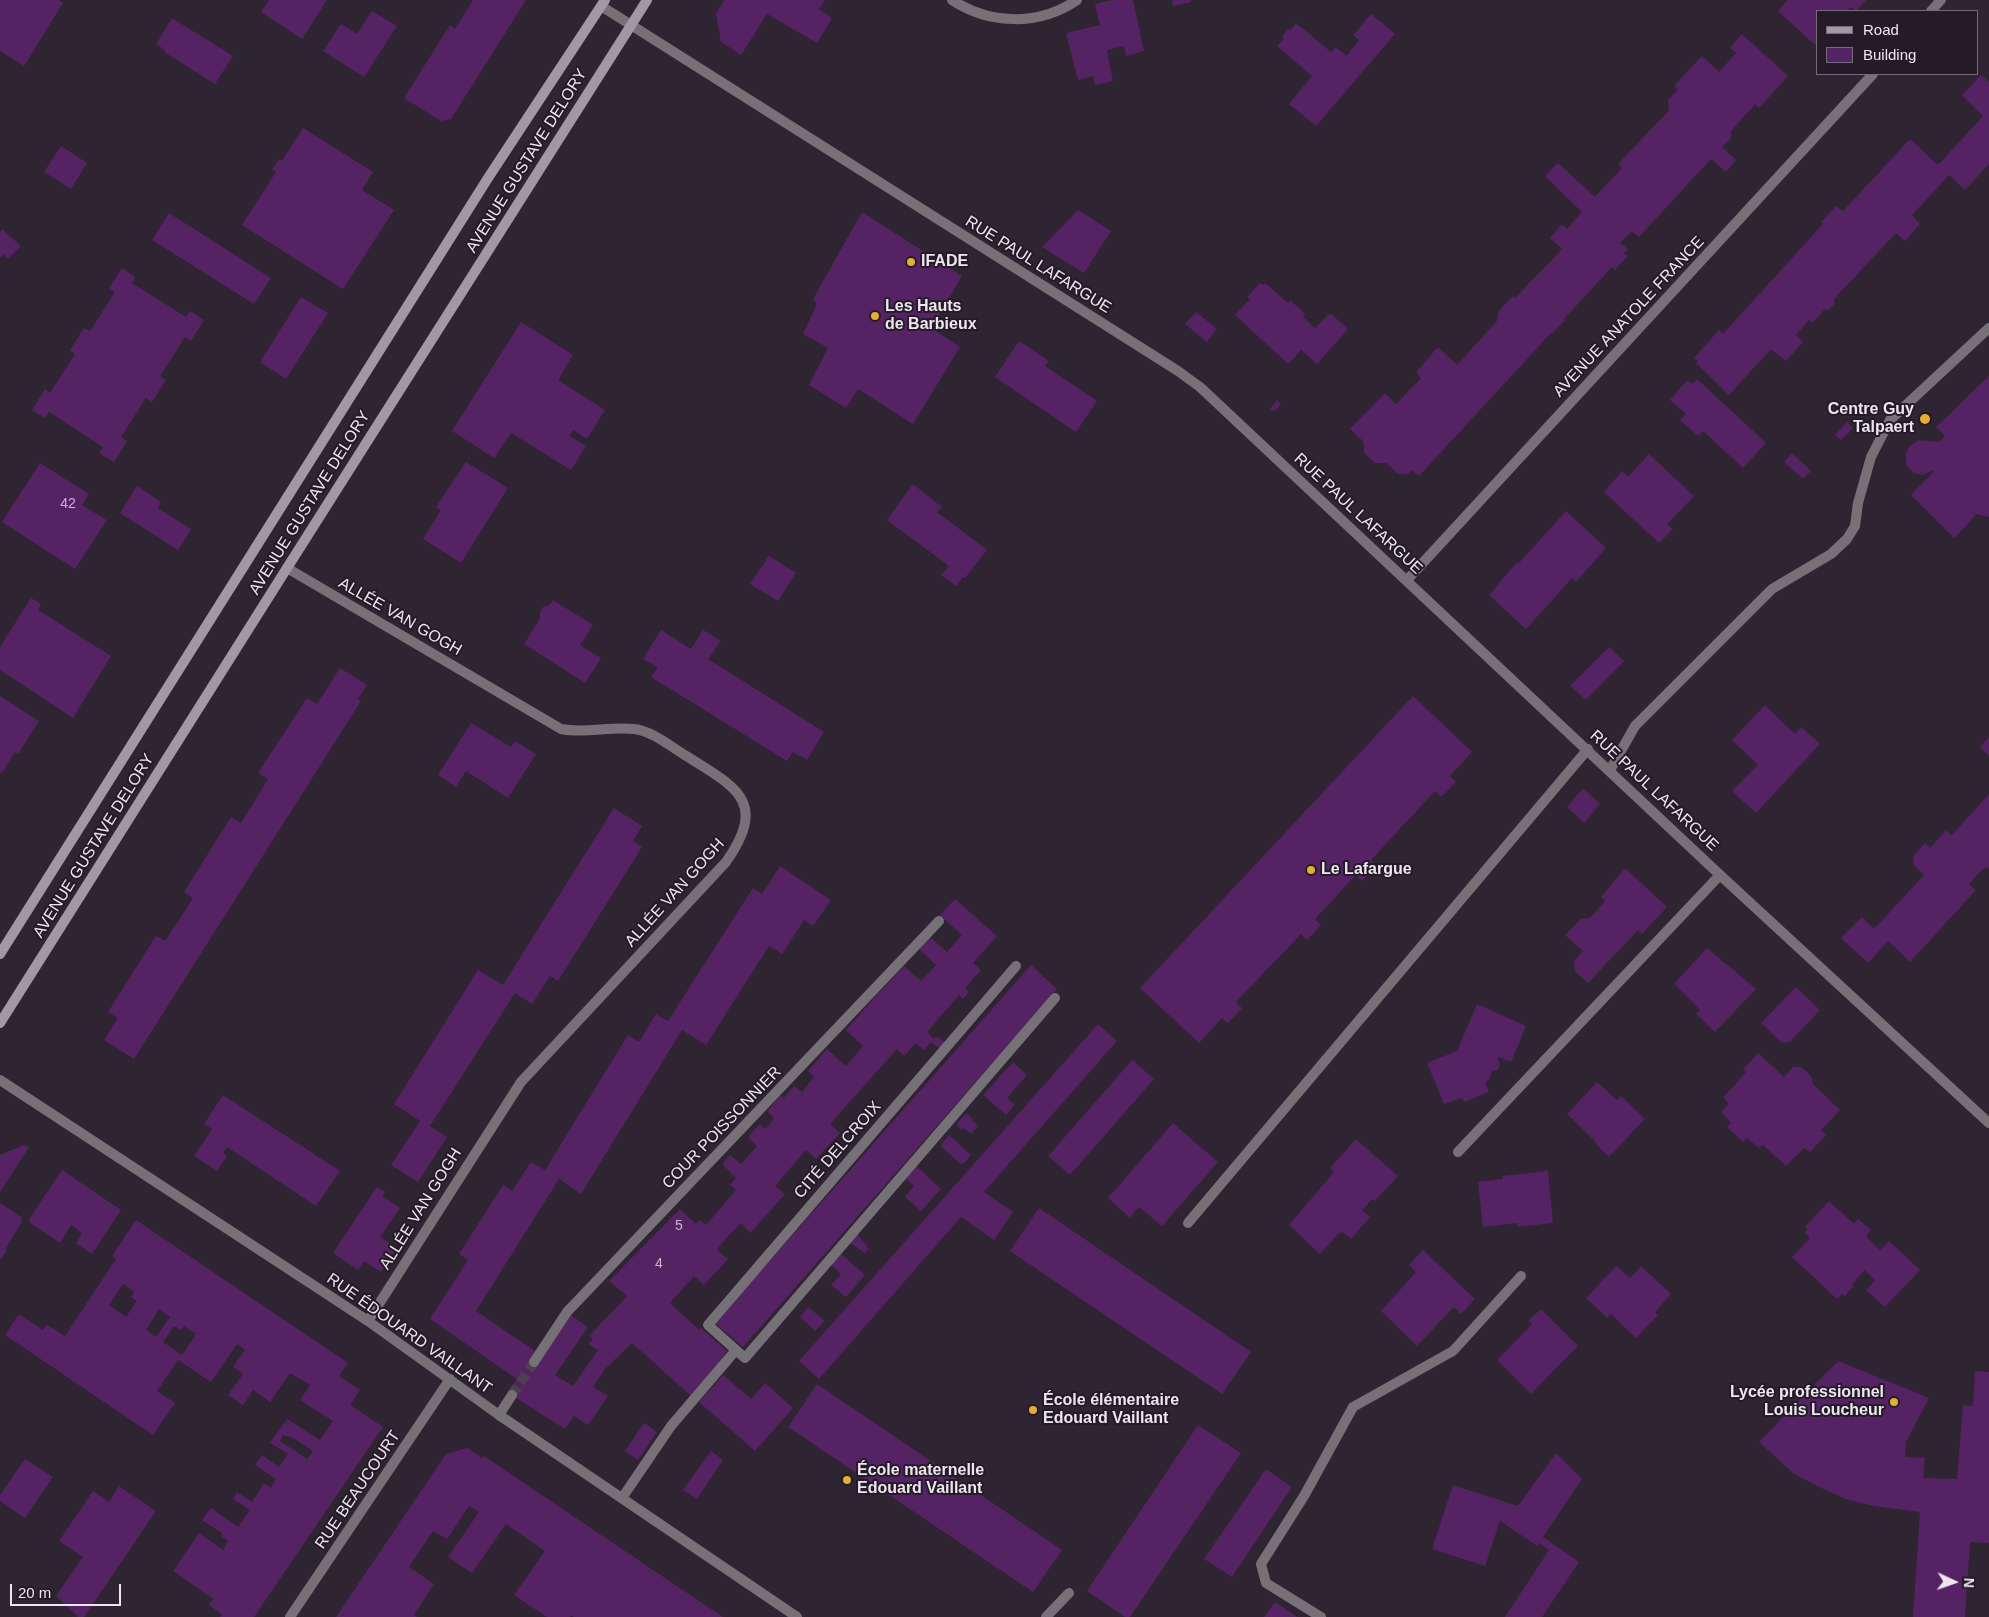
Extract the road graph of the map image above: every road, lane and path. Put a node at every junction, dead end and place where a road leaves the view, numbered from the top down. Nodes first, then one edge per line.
1 (647, 0) edge
2 (952, 0) edge
3 (1077, 0) edge
4 (1941, 0) edge
5 (603, 3) edge
6 (1932, 10) edge
7 (631, 26) junction
8 (1872, 75) edge
9 (1989, 328) edge
10 (287, 568) junction
11 (1406, 580) junction
12 (1588, 749) junction
13 (1610, 770) junction
14 (1720, 875) junction
15 (939, 921) dead end
16 (0, 954) edge
17 (1016, 966) dead end
18 (1054, 998) dead end
19 (0, 1023) edge
20 (0, 1080) edge
21 (1989, 1123) edge
22 (1458, 1152) dead end
23 (1188, 1223) dead end
24 (1521, 1276) dead end
25 (368, 1321) junction
26 (736, 1350) junction
27 (534, 1362) tunnel mouth
28 (450, 1379) junction
29 (512, 1395) tunnel mouth
30 (499, 1415) junction
31 (622, 1498) junction
32 (1069, 1593) dead end
33 (290, 1617) edge
34 (797, 1617) edge
35 (1046, 1617) edge
36 (1321, 1617) edge

1 - 7 main road, AVENUE GUSTAVE DELORY
2 - 3 street
4 - 6 street
5 - 7 street, RUE PAUL LAFARGUE
5 - 16 main road, AVENUE GUSTAVE DELORY
7 - 10 main road, AVENUE GUSTAVE DELORY
7 - 11 street, RUE PAUL LAFARGUE
8 - 11 street, AVENUE ANATOLE FRANCE
9 - 13 street
10 - 19 main road, AVENUE GUSTAVE DELORY
10 - 25 street, ALLÉE VAN GOGH
11 - 12 street, RUE PAUL LAFARGUE
12 - 13 street, RUE PAUL LAFARGUE
12 - 23 street
13 - 14 street, RUE PAUL LAFARGUE
14 - 21 street, RUE PAUL LAFARGUE
14 - 22 street
15 - 27 street, COUR POISSONNIER
17 - 26 street, CITÉ DELCROIX
18 - 26 street
20 - 25 street, RUE ÉDOUARD VAILLANT
24 - 36 street
25 - 28 street, RUE ÉDOUARD VAILLANT
26 - 31 street
28 - 30 street, RUE ÉDOUARD VAILLANT
28 - 33 street, RUE BEAUCOURT
29 - 30 street
30 - 31 street, RUE ÉDOUARD VAILLANT
31 - 34 street, RUE ÉDOUARD VAILLANT
32 - 35 street

